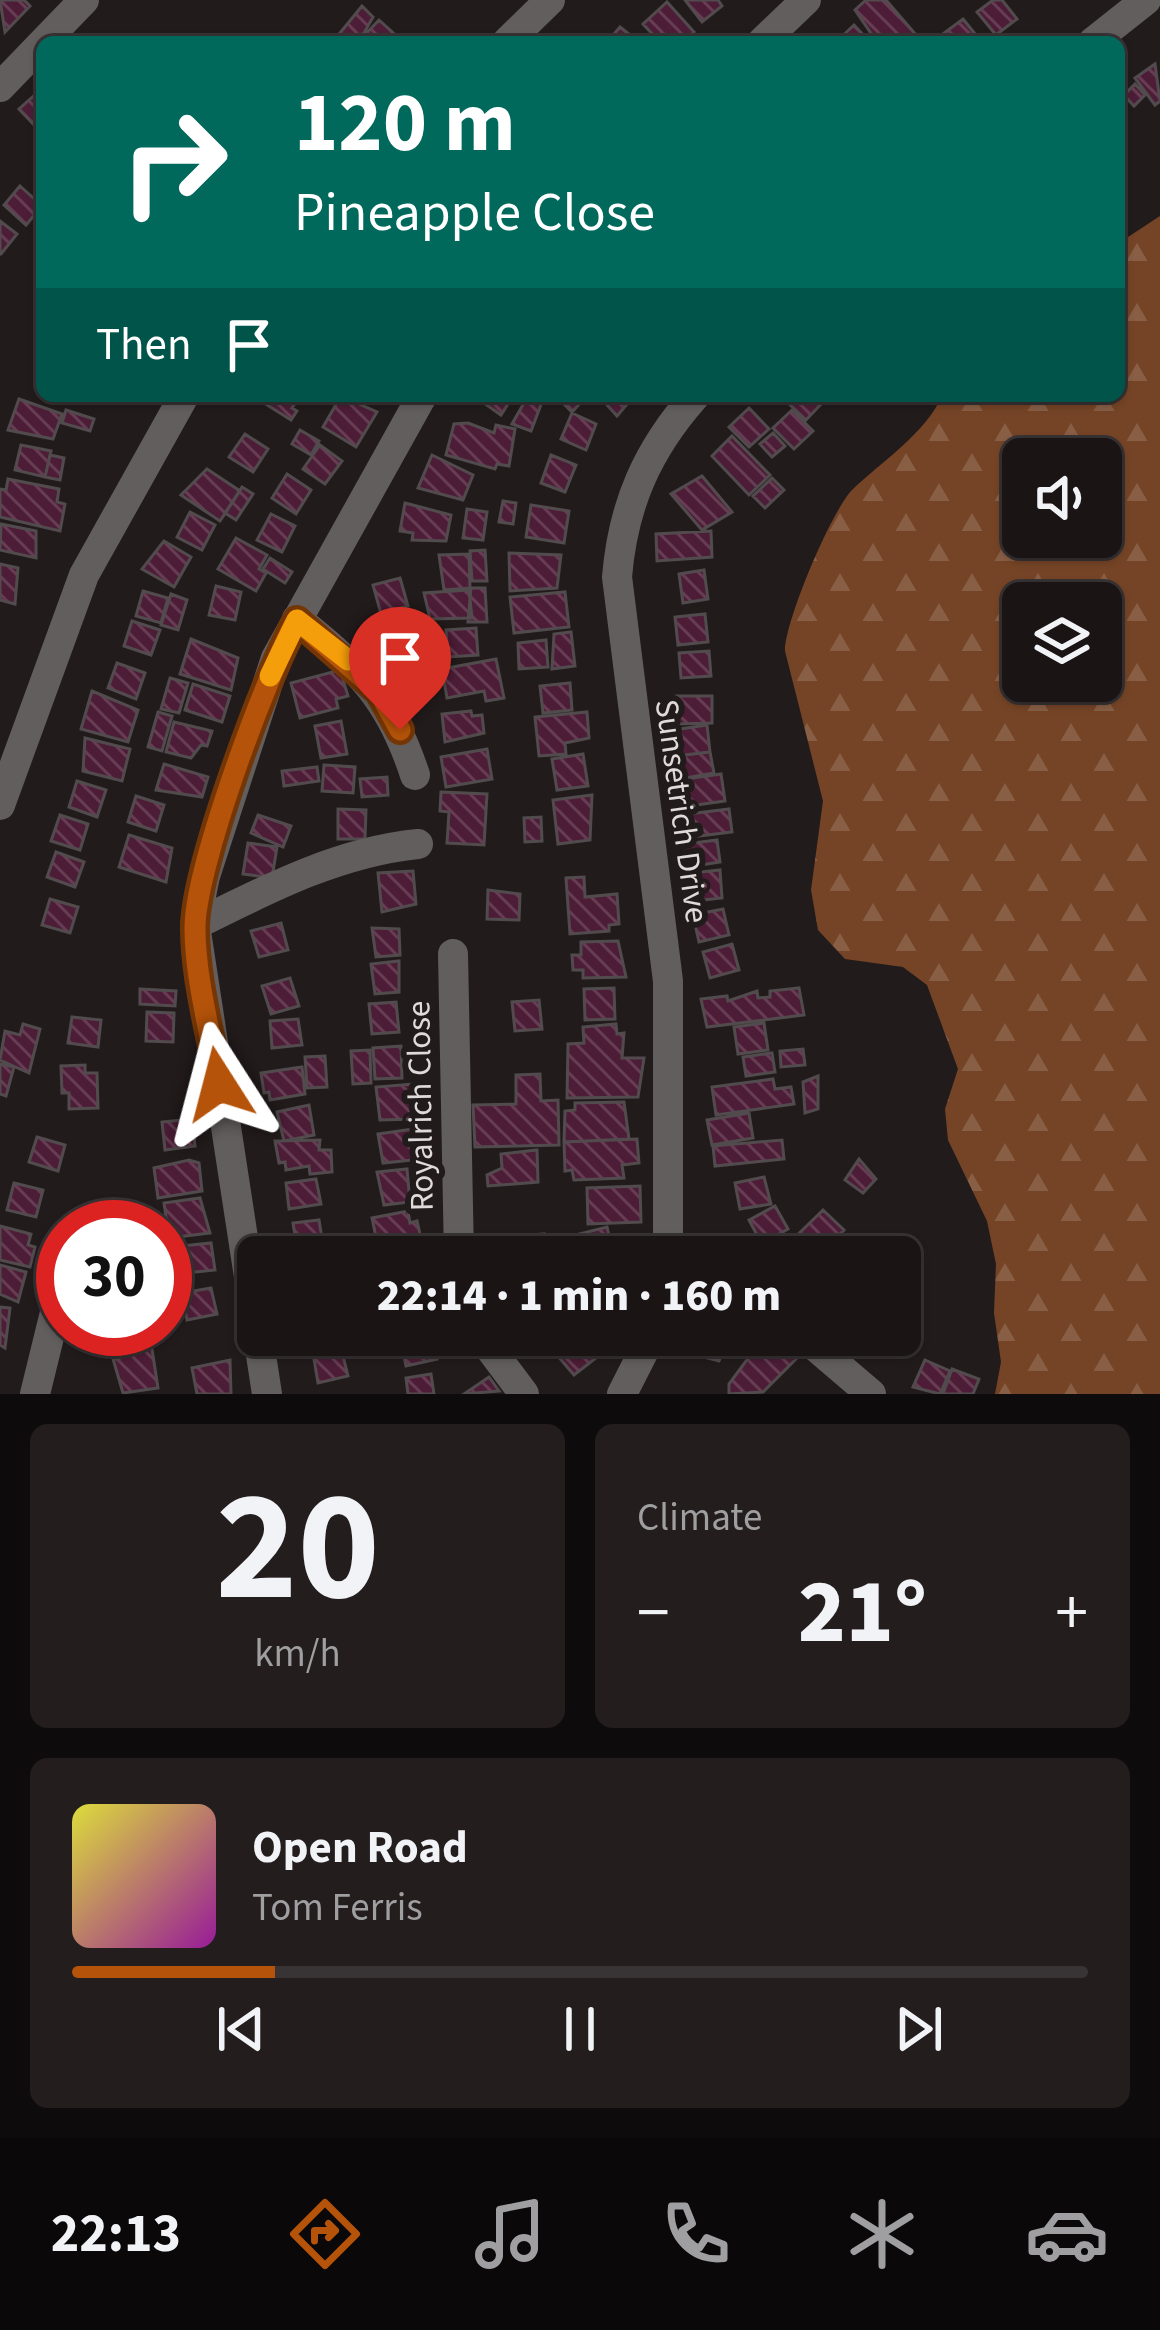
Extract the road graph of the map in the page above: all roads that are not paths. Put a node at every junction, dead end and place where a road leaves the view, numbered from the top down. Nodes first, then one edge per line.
1 (84, 0) edge
2 (550, 0) edge
3 (806, 0) edge
4 (1146, 0) edge
5 (49, 36) edge
6 (513, 36) edge
7 (768, 36) edge
8 (1101, 36) edge
9 (36, 49) edge
10 (0, 86) edge
11 (181, 402) edge
12 (419, 402) edge
13 (691, 402) edge
14 (297, 620) junction
15 (416, 775) dead end
16 (0, 806) edge
17 (418, 844) dead end
18 (195, 925) junction
19 (453, 954) dead end
20 (459, 1236) edge
21 (668, 1236) edge
22 (44, 1356) edge
23 (496, 1356) edge
24 (641, 1356) edge
25 (827, 1356) edge
26 (34, 1394) edge
27 (267, 1394) edge
28 (524, 1394) edge
29 (622, 1394) edge
30 (871, 1394) edge

1 - 5 street
2 - 6 street
3 - 7 street
4 - 8 street
9 - 10 street
11 - 16 street
12 - 14 street
13 - 21 street, Sunsetrich Drive
14 - 15 street
14 - 18 street
17 - 18 street
18 - 27 street
19 - 20 street, Royalrich Close
22 - 26 street
23 - 28 street
24 - 29 street
25 - 30 street

